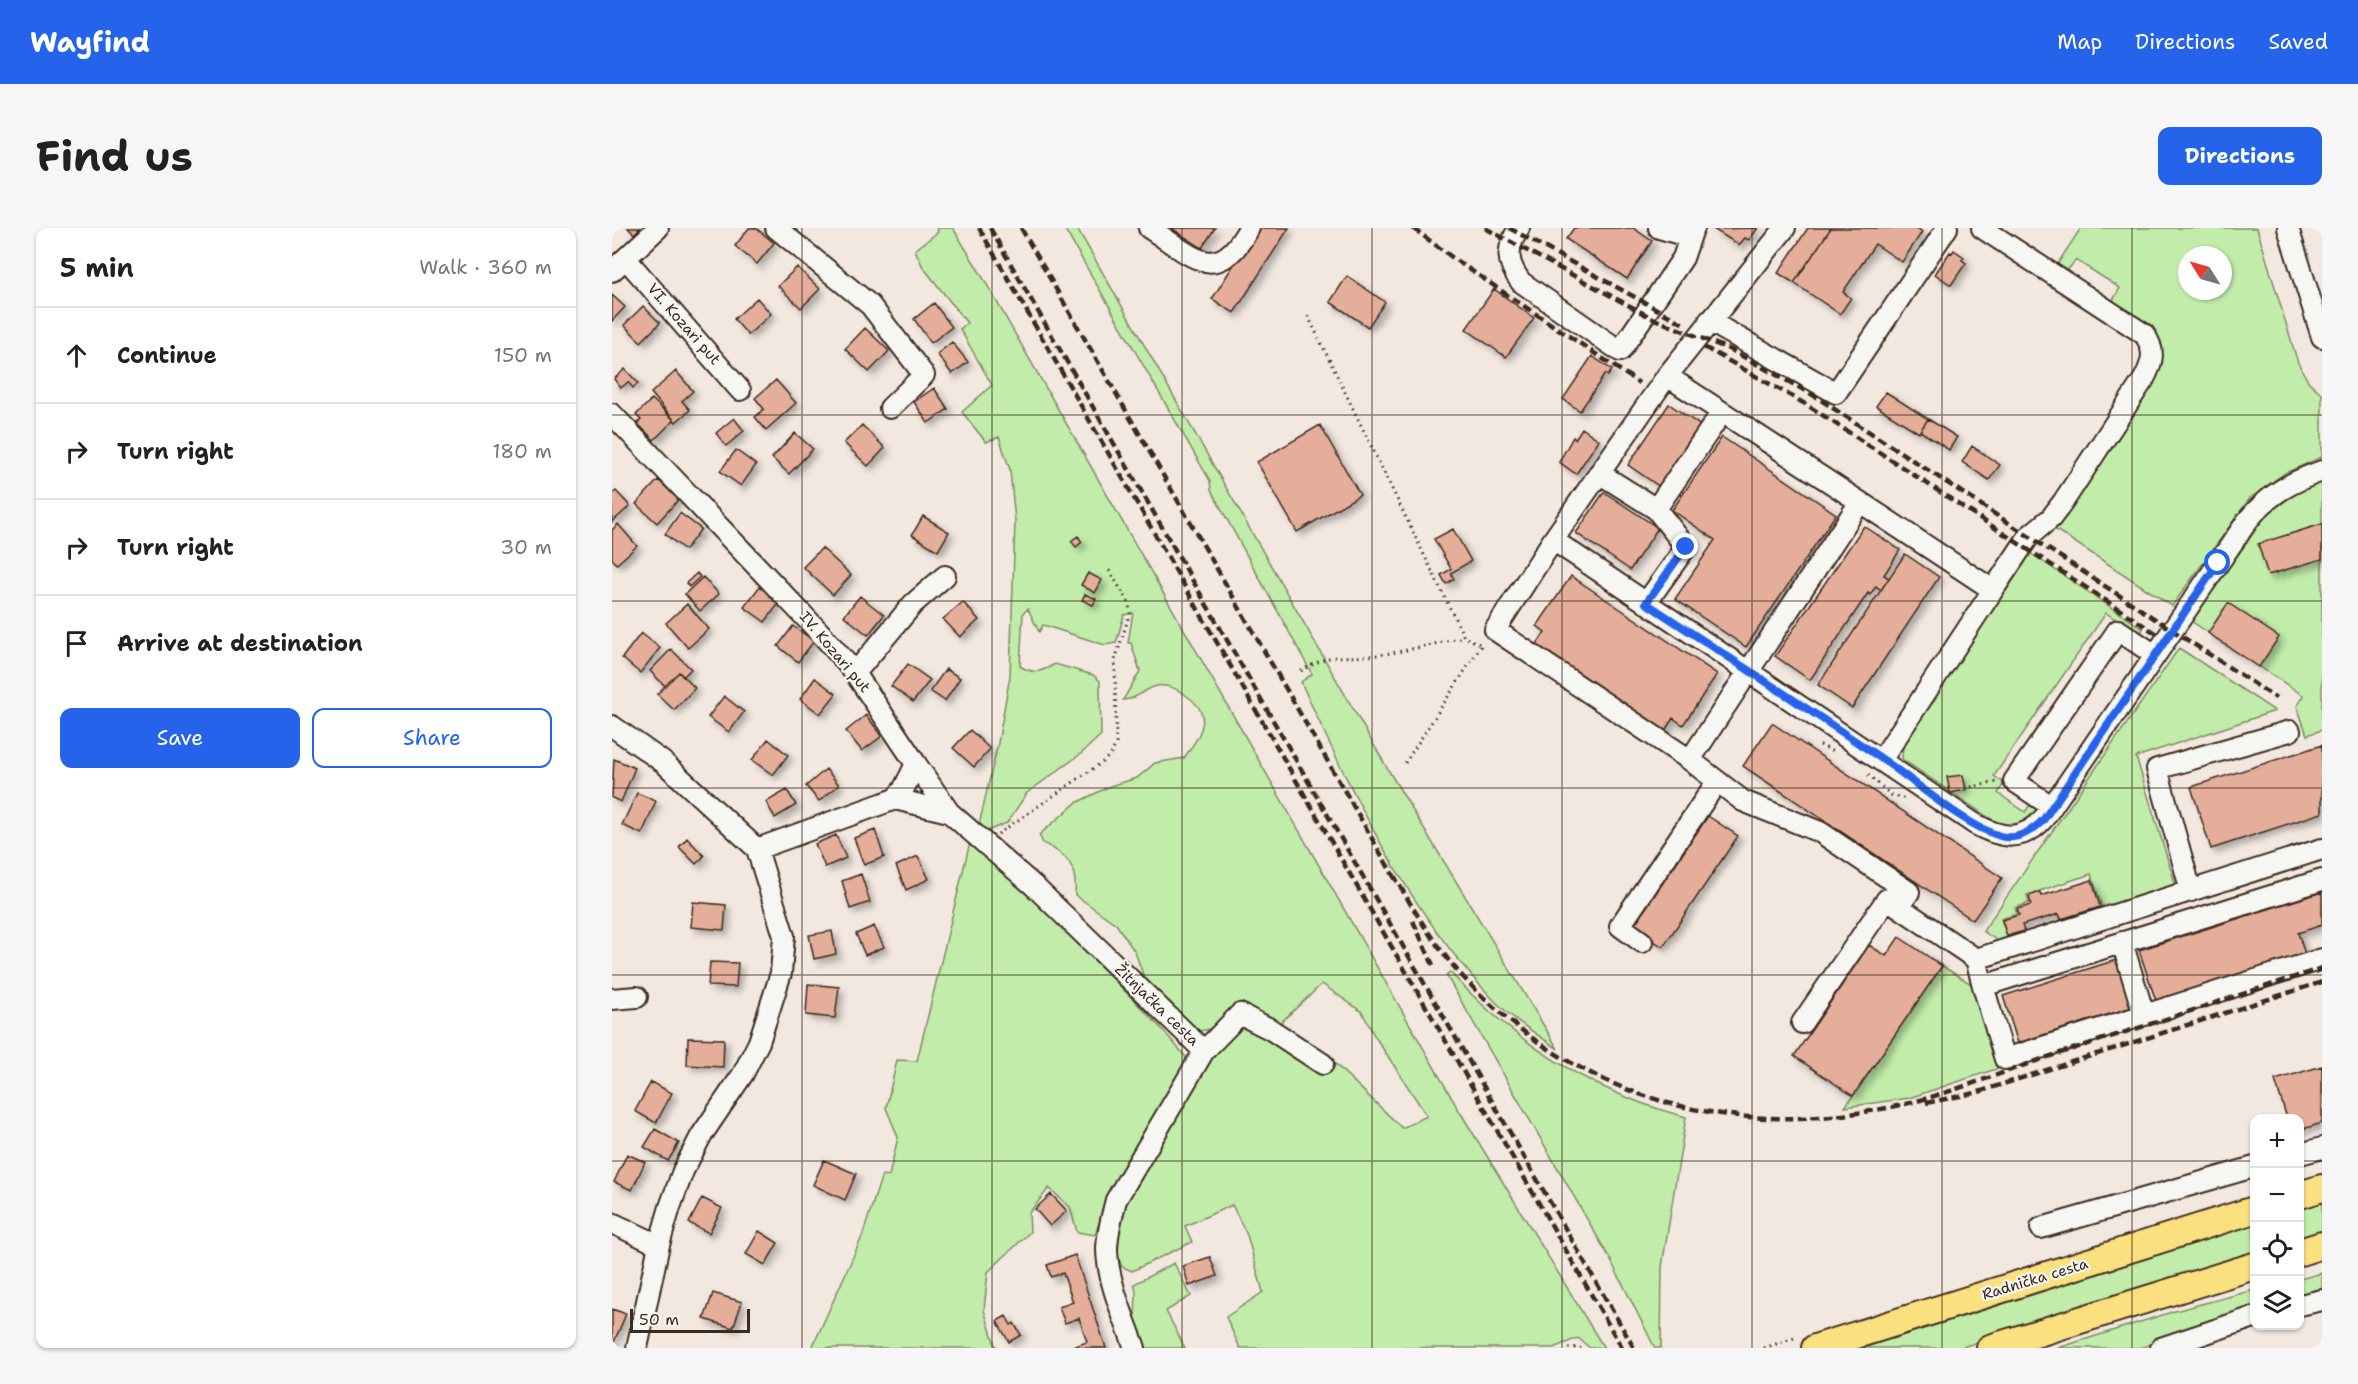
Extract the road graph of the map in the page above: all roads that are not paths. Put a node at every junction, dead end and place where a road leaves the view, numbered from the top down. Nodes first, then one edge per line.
1 (658, 228) edge
2 (776, 228) edge
3 (1149, 228) edge
4 (1249, 228) edge
5 (1519, 228) edge
6 (1659, 228) edge
7 (1693, 228) edge
8 (1785, 228) edge
9 (1947, 228) edge
10 (1982, 228) edge
11 (2288, 228) edge
12 (620, 265) edge
13 (1709, 321) junction
14 (2322, 337) edge
15 (1667, 376) junction
16 (740, 390) dead end
17 (890, 408) dead end
18 (1722, 412) junction
19 (612, 414) edge
20 (2322, 471) edge
21 (1599, 473) junction
22 (1860, 502) junction
23 (1656, 509) junction
24 (1553, 540) junction
25 (945, 576) dead end
26 (1993, 590) junction
27 (1646, 603) junction
28 (2155, 655) junction
29 (1749, 670) junction
30 (855, 673) junction
31 (612, 726) edge
32 (2290, 730) dead end
33 (1882, 759) junction
34 (1690, 760) junction
35 (916, 764) junction
36 (1716, 783) junction
37 (895, 799) junction
38 (2051, 806) junction
39 (949, 812) junction
40 (757, 849) junction
41 (2322, 849) edge
42 (2322, 879) edge
43 (2191, 891) junction
44 (1899, 907) junction
45 (1642, 942) dead end
46 (2122, 942) junction
47 (1976, 959) junction
48 (2322, 959) edge
49 (1983, 986) junction
50 (637, 997) dead end
51 (612, 999) edge
52 (2144, 1015) junction
53 (1802, 1023) dead end
54 (1204, 1051) junction
55 (1323, 1064) dead end
56 (2322, 1148) edge
57 (2304, 1153) edge
58 (2251, 1168) edge
59 (2322, 1188) edge
60 (2304, 1195) edge
61 (2250, 1211) edge
62 (612, 1223) edge
63 (2041, 1228) dead end
64 (659, 1245) junction
65 (2322, 1245) edge
66 (2304, 1251) edge
67 (2250, 1267) edge
68 (2322, 1300) edge
69 (2304, 1304) edge
70 (2250, 1318) edge
71 (637, 1348) edge
72 (1135, 1348) edge
73 (1815, 1348) edge
74 (1990, 1348) edge
75 (2161, 1348) edge

1 - 12 street, VI. Kozari put
2 - 17 street
3 - 4 street
5 - 7 street
6 - 7 street
8 - 13 street
9 - 13 street
10 - 26 street
11 - 14 street
12 - 16 street, VI. Kozari put
13 - 15 street
15 - 18 street
15 - 21 street
18 - 22 street
18 - 23 street
19 - 30 street, IV. Kozari put
20 - 28 street
21 - 23 street
21 - 24 street
22 - 26 street
22 - 29 street
23 - 27 street
24 - 27 street
24 - 34 street
25 - 30 street
26 - 33 street
27 - 29 street
28 - 38 street
28 - 38 street
29 - 33 street
29 - 34 street
30 - 35 street, IV. Kozari put
31 - 40 street
32 - 43 street
33 - 38 street
34 - 36 street
35 - 37 street
35 - 39 street, IV. Kozari put
36 - 44 street
36 - 45 street
37 - 39 street
37 - 40 street
39 - 54 street, Žitnjačka cesta
40 - 64 street
41 - 43 street
42 - 46 street
43 - 47 street
44 - 47 street
44 - 53 street
46 - 49 street
46 - 52 street
47 - 49 street
48 - 52 street
49 - 52 street
50 - 51 street
54 - 55 street
54 - 72 street, Žitnjačka cesta
56 - 57 street
58 - 63 street
59 - 60 main road
61 - 73 main road, Radnička cesta
62 - 64 street
64 - 71 street
65 - 66 main road
67 - 74 main road
68 - 69 street
70 - 75 street

